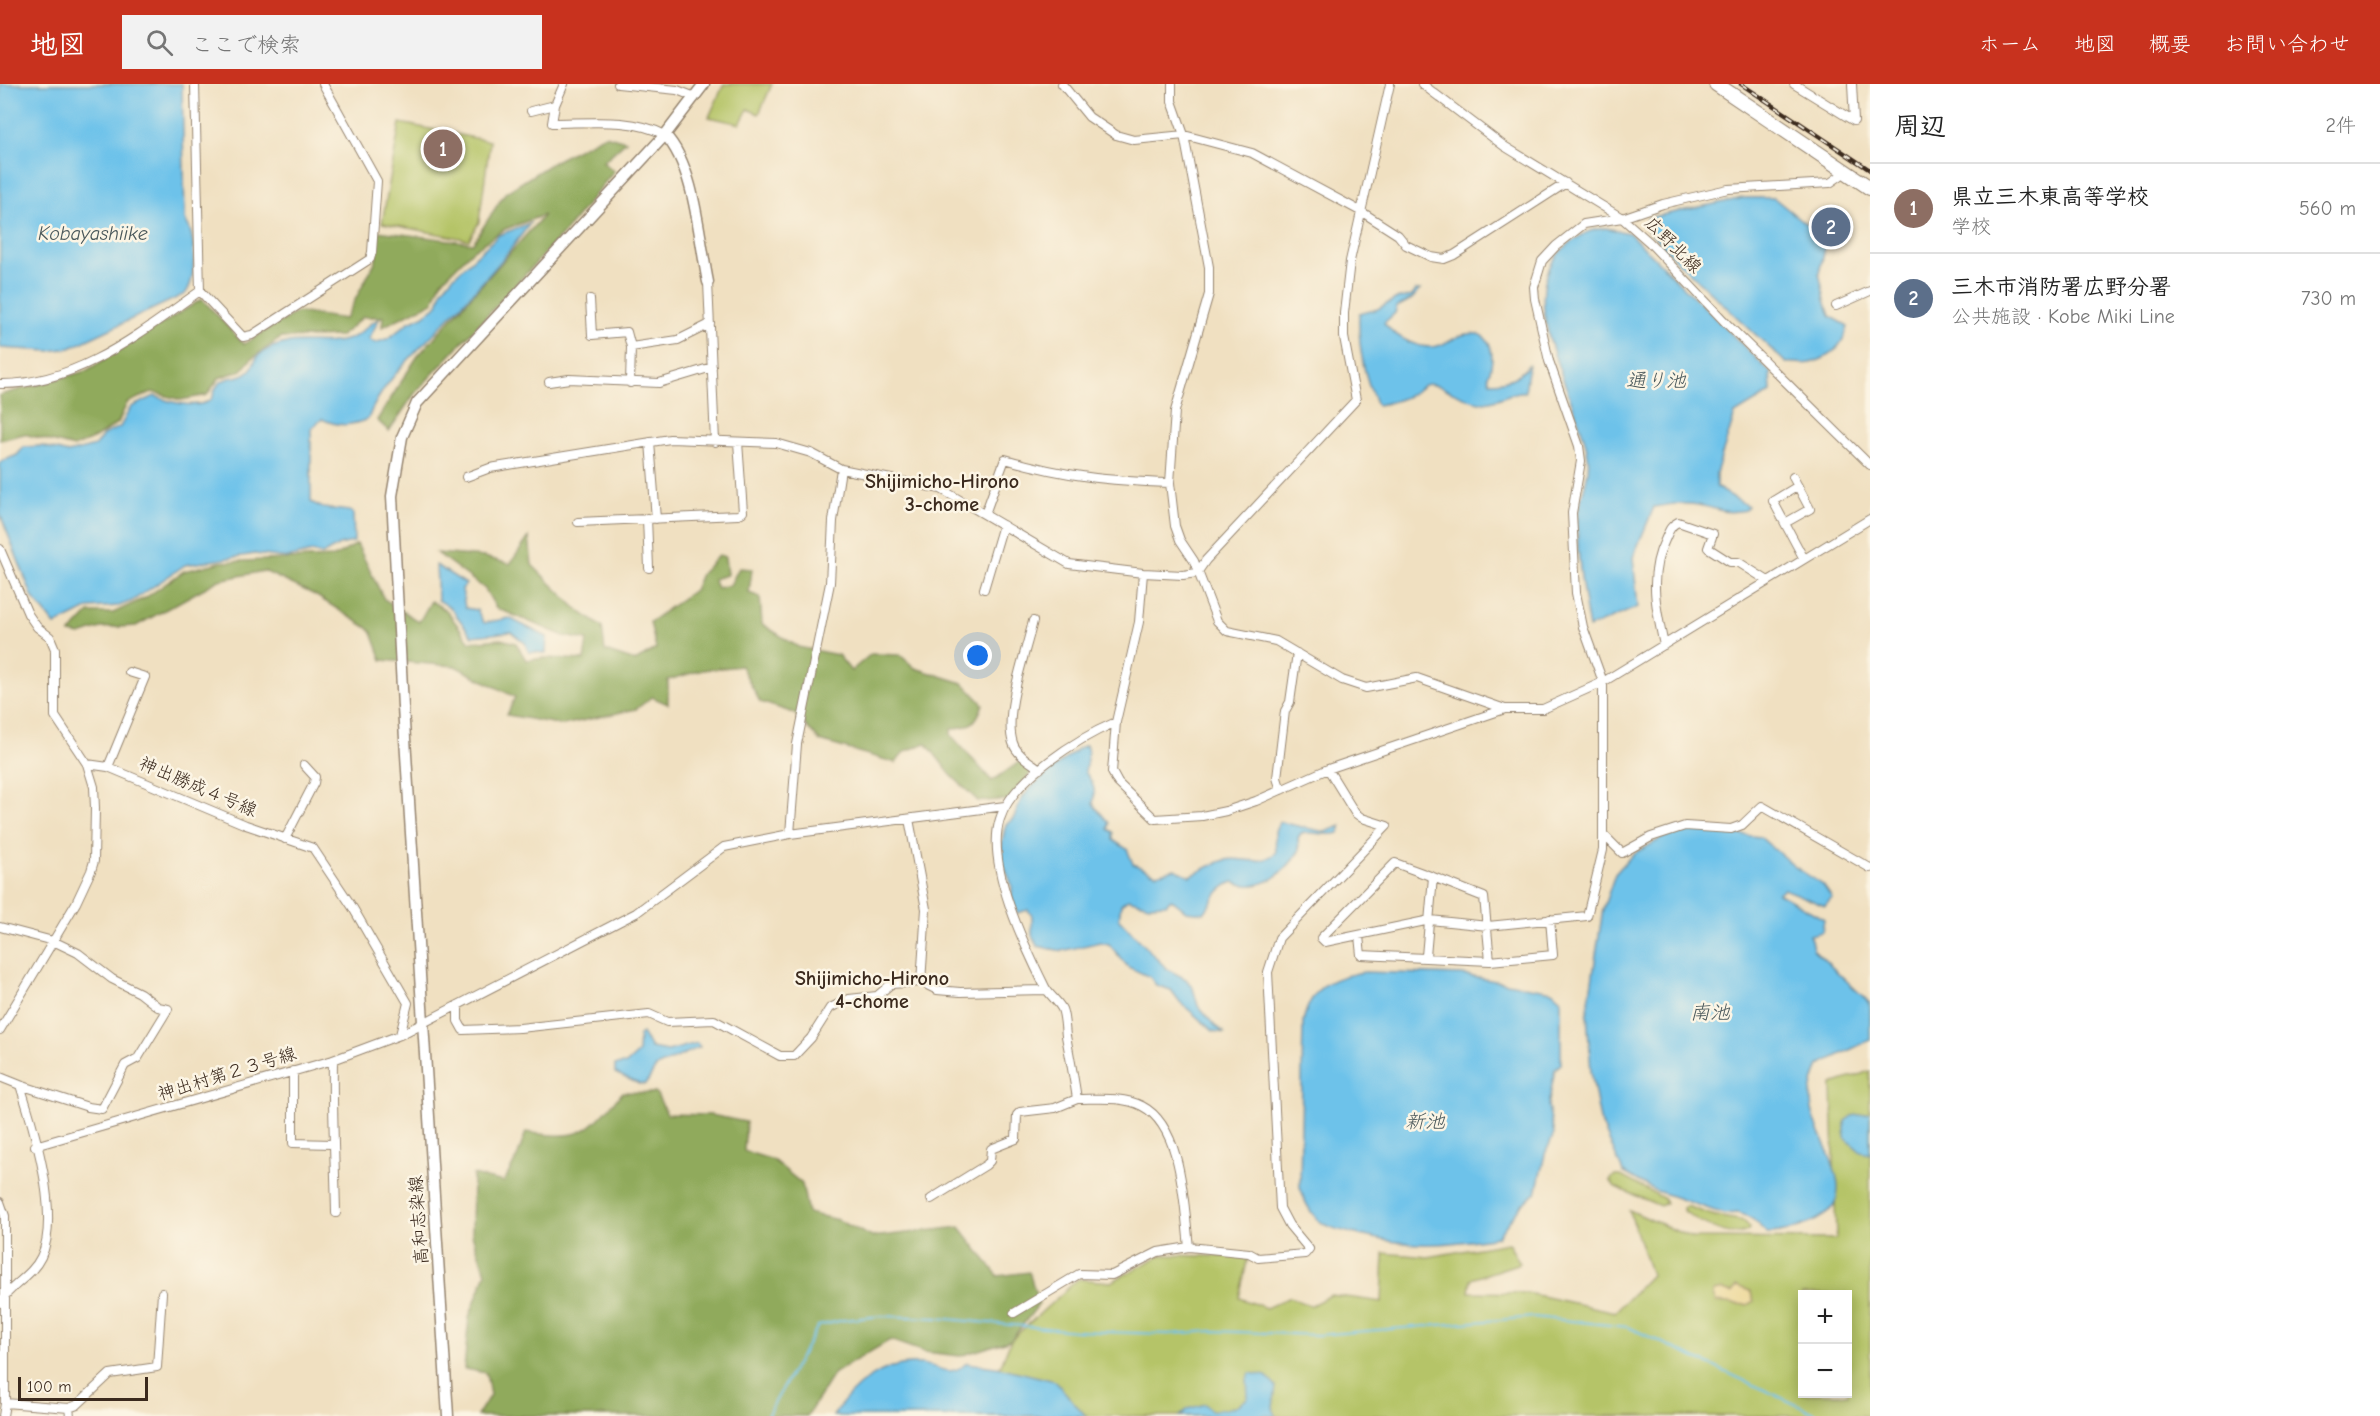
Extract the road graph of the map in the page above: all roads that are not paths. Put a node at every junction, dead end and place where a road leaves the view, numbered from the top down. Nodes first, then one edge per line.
1 (195, 84) edge
2 (323, 84) edge
3 (564, 84) edge
4 (618, 84) edge
5 (704, 84) edge
6 (1062, 84) edge
7 (1172, 84) edge
8 (1390, 84) edge
9 (1422, 84) edge
10 (1716, 84) edge
11 (1794, 84) edge
12 (1852, 84) edge
13 (695, 97) junction
14 (555, 105) junction
15 (531, 111) dead end
16 (665, 135) junction
17 (1184, 135) junction
18 (1843, 169) junction
19 (1566, 183) junction
20 (1870, 188) edge
21 (1362, 212) junction
22 (1622, 218) junction
23 (708, 282) joint
24 (200, 291) junction
25 (1870, 291) edge
26 (590, 299) dead end
27 (1836, 306) dead end
28 (710, 324) junction
29 (631, 347) junction
30 (712, 367) junction
31 (549, 382) dead end
32 (630, 383) junction
33 (0, 384) edge
34 (650, 442) junction
35 (715, 442) junction
36 (738, 442) junction
37 (1870, 465) edge
38 (841, 469) junction
39 (466, 477) dead end
40 (1793, 477) dead end
41 (1170, 483) junction
42 (1798, 486) junction
43 (984, 514) junction
44 (651, 519) junction
45 (1870, 519) edge
46 (578, 522) dead end
47 (1785, 523) junction
48 (1003, 525) junction
49 (0, 549) edge
50 (1804, 559) junction
51 (650, 568) dead end
52 (1143, 573) junction
53 (1197, 573) junction
54 (1768, 581) junction
55 (984, 589) dead end
56 (1034, 621) dead end
57 (1664, 645) junction
58 (1297, 653) junction
59 (129, 672) dead end
60 (1603, 682) junction
61 (1505, 709) junction
62 (1116, 722) junction
63 (87, 764) junction
64 (304, 765) dead end
65 (108, 767) junction
66 (1040, 769) junction
67 (1328, 769) junction
68 (1281, 790) junction
69 (1005, 806) junction
70 (909, 819) junction
71 (790, 834) junction
72 (1604, 835) junction
73 (285, 839) junction
74 (1870, 868) edge
75 (1433, 877) junction
76 (1550, 919) junction
77 (1430, 920) junction
78 (1488, 926) junction
79 (0, 927) edge
80 (1359, 936) junction
81 (52, 941) junction
82 (1426, 956) junction
83 (1490, 961) junction
84 (921, 982) junction
85 (1046, 990) junction
86 (458, 1005) junction
87 (423, 1022) junction
88 (0, 1030) edge
89 (400, 1035) junction
90 (333, 1060) junction
91 (293, 1071) junction
92 (0, 1077) edge
93 (20, 1085) junction
94 (1077, 1099) junction
95 (332, 1144) junction
96 (35, 1146) junction
97 (931, 1199) dead end
98 (0, 1202) edge
99 (336, 1213) dead end
100 (1189, 1246) junction
101 (3, 1290) edge
102 (162, 1293) dead end
103 (0, 1302) edge
104 (1014, 1313) dead end
105 (5, 1403) junction
106 (69, 1412) edge
107 (3, 1416) edge
108 (448, 1416) edge

1 - 24 street
2 - 24 street
3 - 14 street
4 - 13 street
5 - 13 street, 高和志染線
6 - 17 street
7 - 17 street
8 - 21 street
9 - 19 street, 広野北線
10 - 18 main road
11 - 12 street
13 - 16 street, 高和志染線
14 - 15 street
14 - 16 street
16 - 23 street
16 - 87 street, 高和志染線
17 - 21 street
17 - 41 street
18 - 20 main road
18 - 22 street
19 - 21 street
19 - 22 street, 広野北線
21 - 53 street
22 - 37 street, 広野北線
22 - 60 street
23 - 28 street
24 - 33 street
25 - 27 street
26 - 29 street
28 - 29 street
28 - 30 street
29 - 32 street
30 - 32 street
30 - 35 street
31 - 32 street
34 - 35 street
34 - 39 street
34 - 44 street
35 - 36 street
36 - 38 street
36 - 44 street
38 - 43 street
38 - 71 street
40 - 42 street
41 - 43 street
41 - 53 street
42 - 47 street
42 - 47 street
43 - 48 street
44 - 46 street
44 - 51 street
45 - 50 street
47 - 50 street
48 - 52 street
48 - 55 street
49 - 63 street
50 - 54 street
52 - 53 street
52 - 62 street
53 - 58 street
54 - 57 street
54 - 57 street
56 - 66 street
57 - 60 street
58 - 61 street
58 - 68 street
59 - 65 street
60 - 61 street
60 - 72 street
61 - 67 street
62 - 66 street
62 - 68 street
63 - 65 street, 神出勝成４号線
63 - 81 street
64 - 73 street
65 - 73 street, 神出勝成４号線
66 - 69 street
67 - 68 street
67 - 100 street
69 - 70 street, 神出村第２３号線
69 - 85 street
70 - 71 street, 神出村第２３号線
70 - 84 street
71 - 86 street, 神出村第２３号線
72 - 74 street
72 - 76 street
73 - 89 street, 神出勝成４号線
75 - 77 street
75 - 78 street
75 - 80 street
76 - 78 street
76 - 83 street
77 - 78 street
77 - 80 street
77 - 82 street
78 - 83 street
79 - 81 street
80 - 82 street
81 - 88 street
81 - 93 street
82 - 83 street
84 - 85 street
84 - 86 street
85 - 94 street
86 - 87 street, 神出村第２３号線
87 - 89 street, 神出村第２３号線
87 - 108 street, 高和志染線
89 - 90 street, 神出村第２３号線
90 - 91 street, 神出村第２３号線
90 - 95 street
91 - 95 street
91 - 96 street, 神出村第２３号線
92 - 93 street
93 - 96 street
94 - 97 street
94 - 100 street
95 - 99 street
96 - 101 street
98 - 101 street
100 - 104 street
101 - 103 street
101 - 105 street
102 - 106 street
105 - 106 street
105 - 107 street

